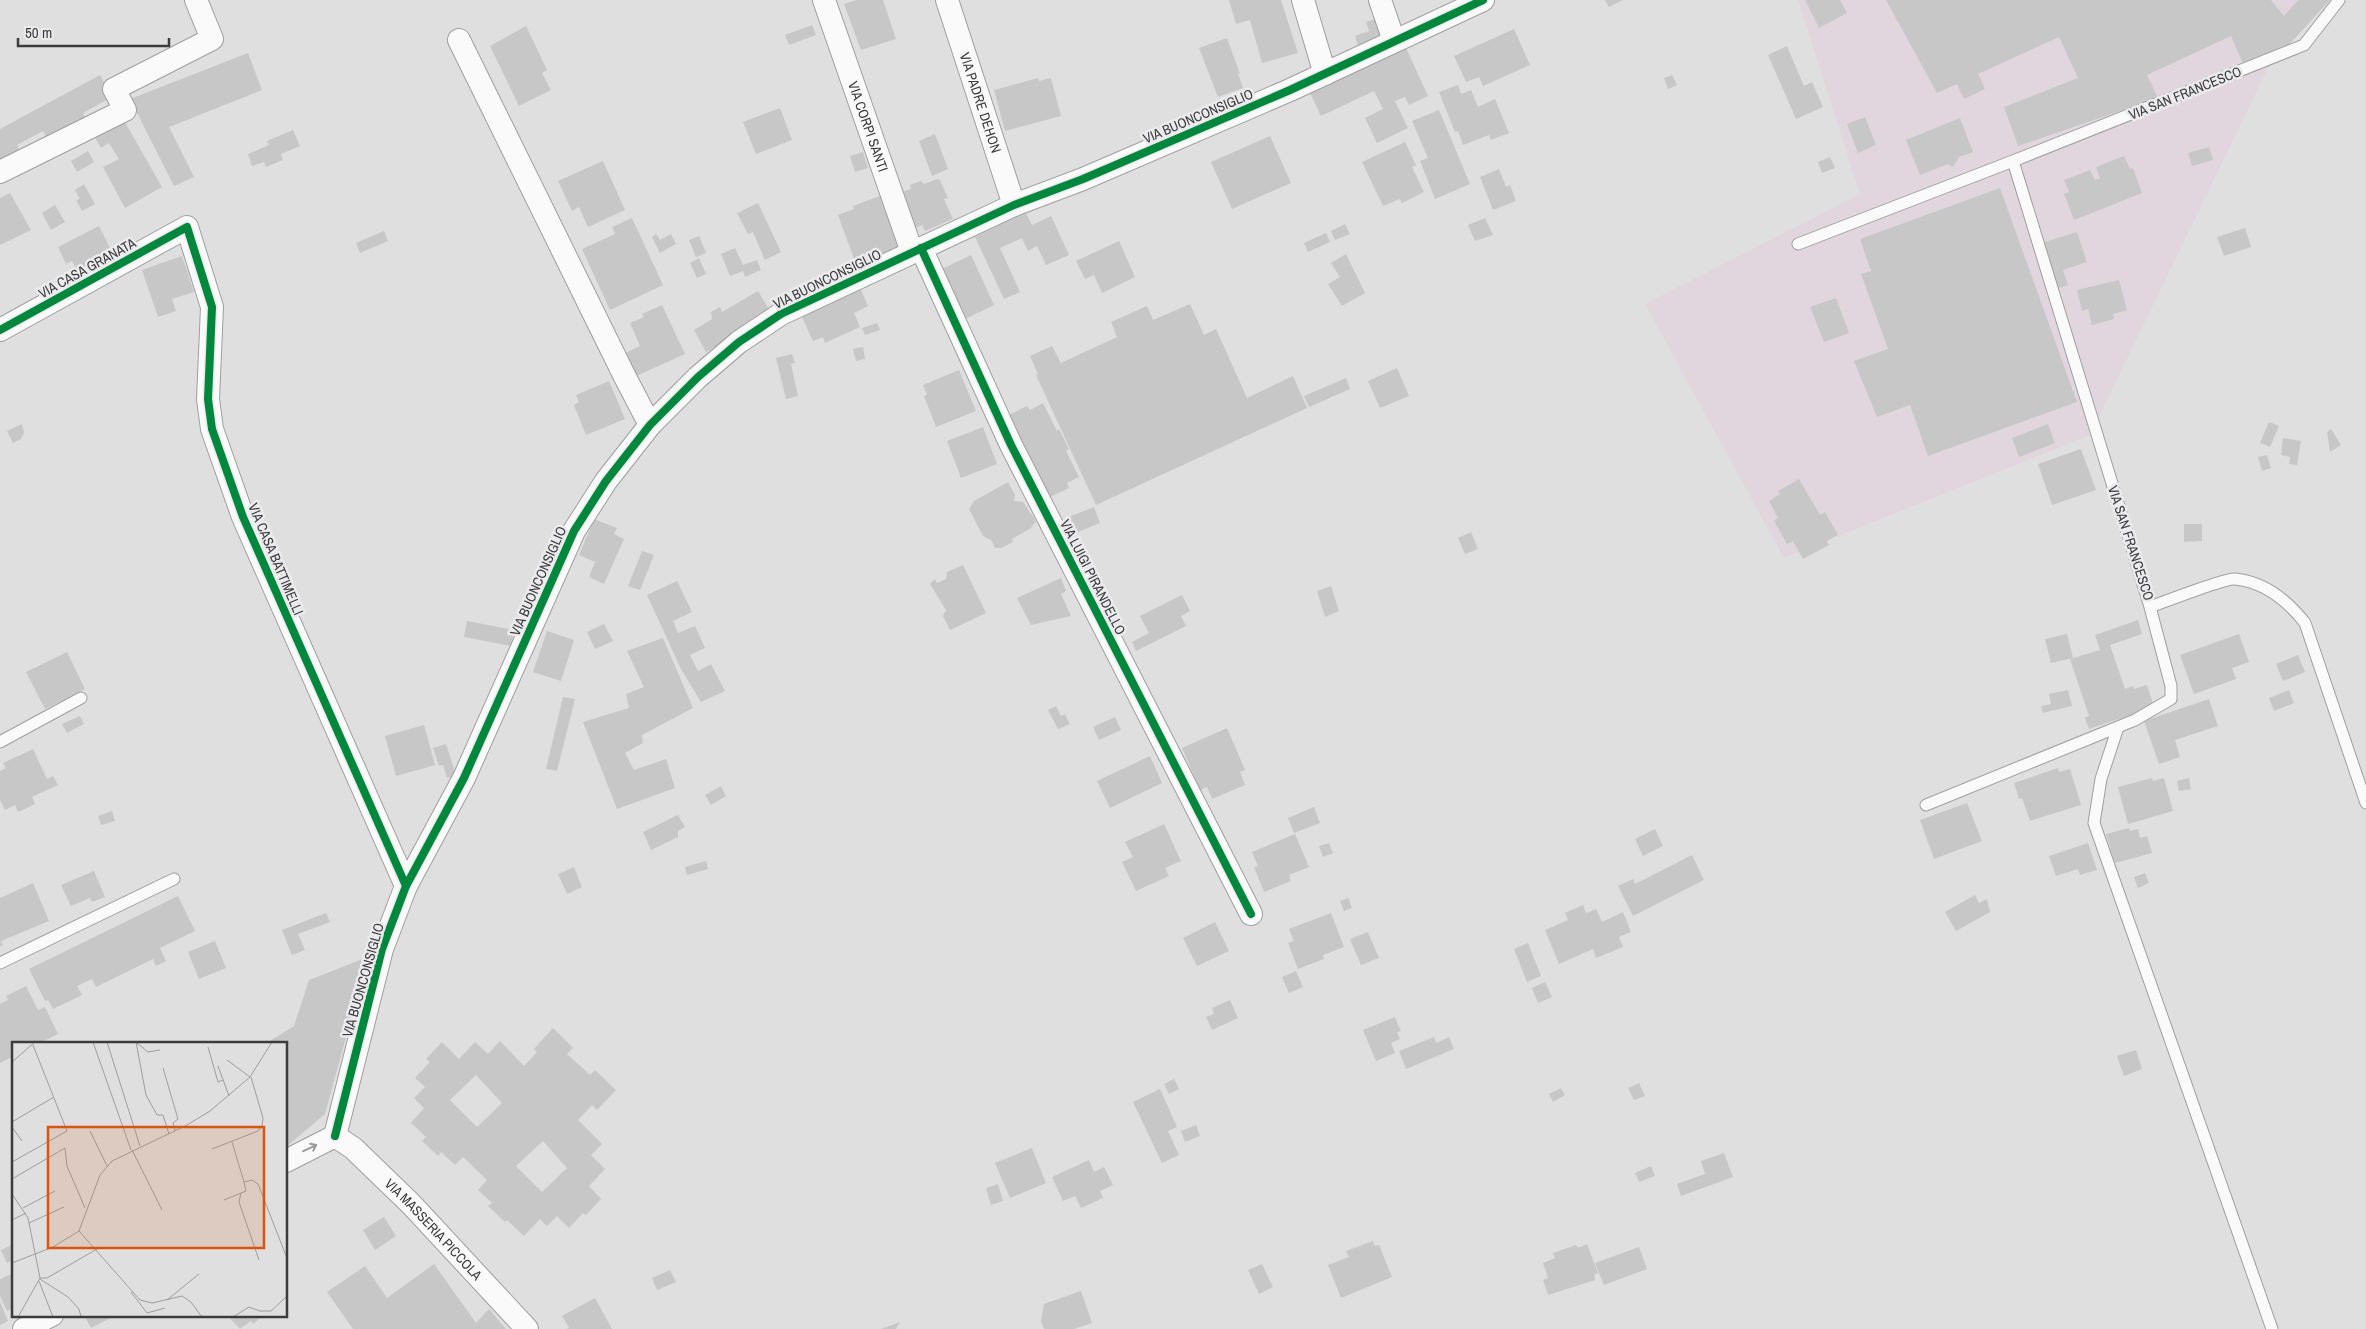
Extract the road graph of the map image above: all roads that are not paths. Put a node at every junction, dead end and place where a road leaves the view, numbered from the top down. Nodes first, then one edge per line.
1 (196, 0) edge
2 (824, 0) edge
3 (947, 0) edge
4 (1303, 0) edge
5 (1380, 0) edge
6 (1483, 0) edge
7 (2339, 0) edge
8 (459, 40) dead end
9 (1394, 41) junction
10 (1325, 74) junction
11 (2013, 161) junction
12 (0, 172) edge
13 (1014, 204) junction
14 (187, 227) joint
15 (1798, 244) dead end
16 (916, 250) junction
17 (0, 330) edge
18 (650, 425) junction
19 (2150, 607) junction
20 (81, 698) dead end
21 (2118, 727) junction
22 (0, 742) edge
23 (2366, 803) edge
24 (1926, 805) dead end
25 (174, 879) dead end
26 (406, 886) junction
27 (1251, 914) dead end
28 (0, 963) edge
29 (335, 1136) junction
30 (288, 1160) edge
31 (50, 1316) edge
32 (24, 1329) edge
33 (527, 1329) edge
34 (2272, 1329) edge

1 - 12 street
2 - 16 street, VIA CORPI SANTI
3 - 13 street, VIA PADRE DEHON
4 - 10 street
5 - 9 street
6 - 9 street, VIA BUONCONSIGLIO
7 - 11 lane, VIA SAN FRANCESCO
8 - 18 street
9 - 10 street, VIA BUONCONSIGLIO
10 - 13 street, VIA BUONCONSIGLIO
11 - 15 lane, VIA SAN FRANCESCO
11 - 19 lane, VIA SAN FRANCESCO
13 - 16 street, VIA BUONCONSIGLIO
14 - 17 street, VIA CASA GRANATA
14 - 26 street, VIA CASA BATTIMELLI
16 - 18 street, VIA BUONCONSIGLIO
16 - 27 street, VIA LUIGI PIRANDELLO
18 - 26 street, VIA BUONCONSIGLIO
19 - 21 lane
19 - 23 lane, VIA SAN FRANCESCO
20 - 22 lane
21 - 24 lane
21 - 34 lane
25 - 28 lane
26 - 29 street, VIA BUONCONSIGLIO
30 -> 29 street
29 - 33 street, VIA MASSERIA PICCOLA
31 - 32 street

